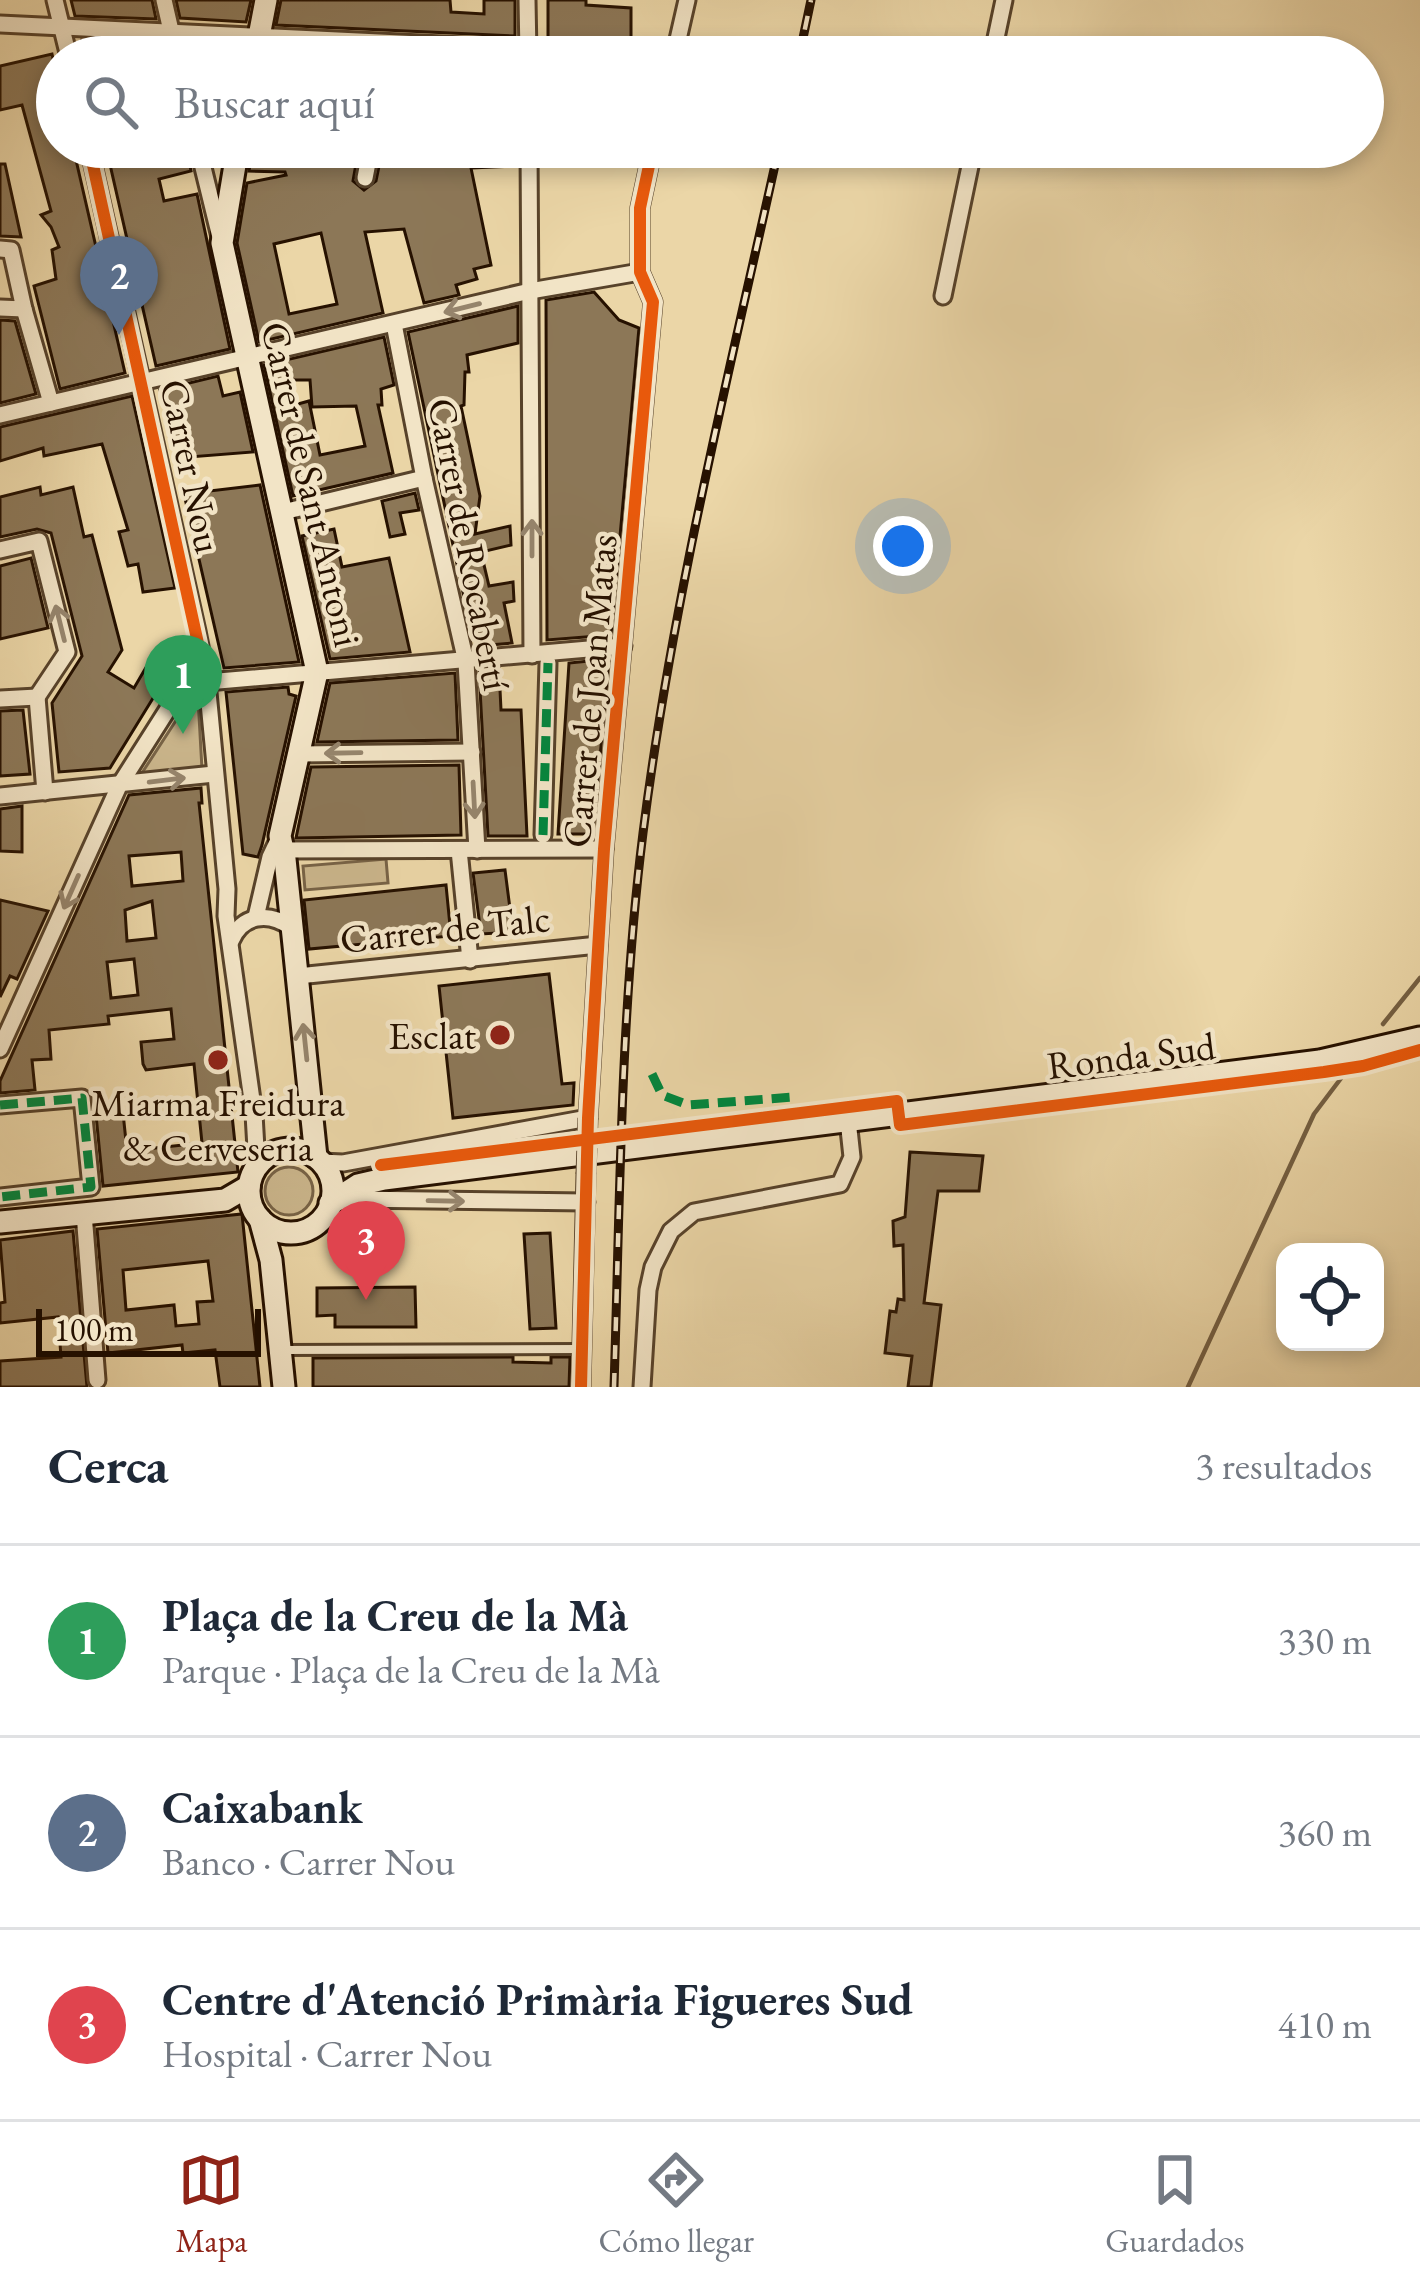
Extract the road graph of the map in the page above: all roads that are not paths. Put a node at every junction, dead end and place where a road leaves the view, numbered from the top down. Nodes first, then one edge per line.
1 (56, 0) edge
2 (164, 0) edge
3 (266, 0) edge
4 (527, 0) edge
5 (687, 0) edge
6 (1004, 0) edge
7 (0, 24) edge
8 (62, 27) junction
9 (171, 33) junction
10 (64, 36) edge
11 (172, 36) edge
12 (189, 36) edge
13 (259, 36) edge
14 (528, 36) edge
15 (679, 36) edge
16 (996, 36) edge
17 (94, 168) edge
18 (202, 168) edge
19 (234, 168) edge
20 (367, 168) edge
21 (529, 168) edge
22 (649, 168) edge
23 (970, 168) edge
24 (365, 178) dead end
25 (231, 182) junction
26 (206, 188) junction
27 (222, 243) junction
28 (0, 249) edge
29 (640, 272) junction
30 (530, 291) junction
31 (943, 296) dead end
32 (0, 308) edge
33 (23, 309) junction
34 (394, 324) junction
35 (247, 358) junction
36 (144, 382) junction
37 (51, 403) junction
38 (0, 415) edge
39 (424, 478) junction
40 (283, 512) junction
41 (0, 550) edge
42 (623, 646) junction
43 (532, 655) junction
44 (201, 657) junction
45 (466, 662) junction
46 (548, 663) dead end
47 (317, 672) junction
48 (206, 682) junction
49 (38, 697) junction
50 (0, 699) edge
51 (472, 752) junction
52 (299, 754) junction
53 (214, 774) junction
54 (119, 786) junction
55 (45, 792) junction
56 (0, 796) edge
57 (543, 836) dead end
58 (281, 843) junction
59 (604, 849) junction
60 (468, 850) junction
61 (227, 889) junction
62 (250, 919) junction
63 (290, 927) junction
64 (231, 941) junction
65 (598, 945) junction
66 (470, 960) junction
67 (298, 976) junction
68 (1420, 1038) edge
69 (0, 1049) edge
70 (0, 1105) edge
71 (588, 1118) junction
72 (848, 1120) junction
73 (321, 1163) junction
74 (384, 1179) junction
75 (255, 1195) junction
76 (0, 1196) edge
77 (586, 1202) junction
78 (330, 1204) junction
79 (84, 1213) junction
80 (0, 1222) edge
81 (291, 1232) junction
82 (271, 1260) junction
83 (582, 1349) junction
84 (280, 1350) junction
85 (97, 1380) dead end
86 (284, 1387) edge
87 (581, 1387) edge
88 (642, 1387) edge

1 - 8 street
2 - 9 street
3 - 13 main road
4 - 14 street
5 - 15 street
6 - 16 street
7 - 8 street
8 - 9 street
8 - 10 street
9 - 11 street
9 - 12 street
17 - 36 street, Carrer Nou
18 - 26 street, Carrer de Sant Antoni
19 - 25 main road
20 - 24 street
21 - 30 street
22 - 29 street, Carrer de Joan Matas
23 - 31 street
25 - 26 street
25 - 27 main road
26 - 27 street, Carrer de Sant Antoni
27 - 35 main road, Carrer de Sant Antoni
28 - 33 street
29 - 30 street
29 - 42 street, Carrer de Joan Matas
30 -> 34 street
43 -> 30 street
32 - 33 street
33 - 37 street
34 - 35 street
34 - 39 street, Carrer de Rocabertí
35 - 36 street
35 - 40 main road, Carrer de Sant Antoni
36 - 37 street
36 - 44 street, Carrer Nou
37 - 38 street
39 - 40 street
39 - 45 street, Carrer de Rocabertí
40 - 47 main road, Carrer de Sant Antoni
49 -> 41 street
42 - 43 street
42 - 59 street, Carrer de Joan Matas
43 - 45 street
44 - 48 street, Carrer Nou
44 - 54 street
45 - 47 street
45 - 51 street, Carrer de Rocabertí
46 - 57 street
47 - 48 street
47 - 52 main road, Carrer de Sant Antoni
48 - 53 street, Carrer Nou
49 - 50 street
49 - 55 street
51 -> 52 street
51 -> 60 street, Carrer de Rocabertí
52 - 58 main road, Carrer de Sant Antoni
54 -> 53 street
53 - 61 street, Carrer Nou
54 - 55 street
54 -> 69 street
55 - 56 street
58 - 60 street
58 - 62 street, Carrer de Sant Antoni
58 - 63 main road, Carrer de Sant Antoni
59 - 60 street
59 - 65 street, Carrer de Joan Matas
60 - 66 street, Carrer de Rocabertí
61 - 62 street, Carrer Nou
61 - 64 street, Carrer Nou
62 - 63 street
62 - 64 street
63 - 67 main road, Carrer de Sant Antoni
64 - 75 street, Carrer Nou
65 - 66 street, Carrer de Talc
65 - 71 street, Carrer de Joan Matas
66 - 67 street, Carrer de Talc
73 -> 67 main road, Carrer de Sant Antoni
68 - 72 main road, Ronda Sud
70 - 76 street
71 - 73 street
71 - 77 street, Carrer de Joan Matas, bridge
72 - 74 main road, Ronda Sud
72 - 88 street
73 - 74 main road, Ronda Sud
73 - 75 main road
73 - 78 main road
74 - 78 main road, Ronda Sud
75 - 79 main road
75 - 81 main road
75 - 82 main road
78 -> 77 street
77 - 83 street, Carrer de Joan Matas
78 - 81 main road
79 - 80 main road
79 - 85 street
81 - 82 main road
82 - 84 main road
83 - 84 lane
83 - 87 street, Carrer de Joan Matas
84 - 86 main road

